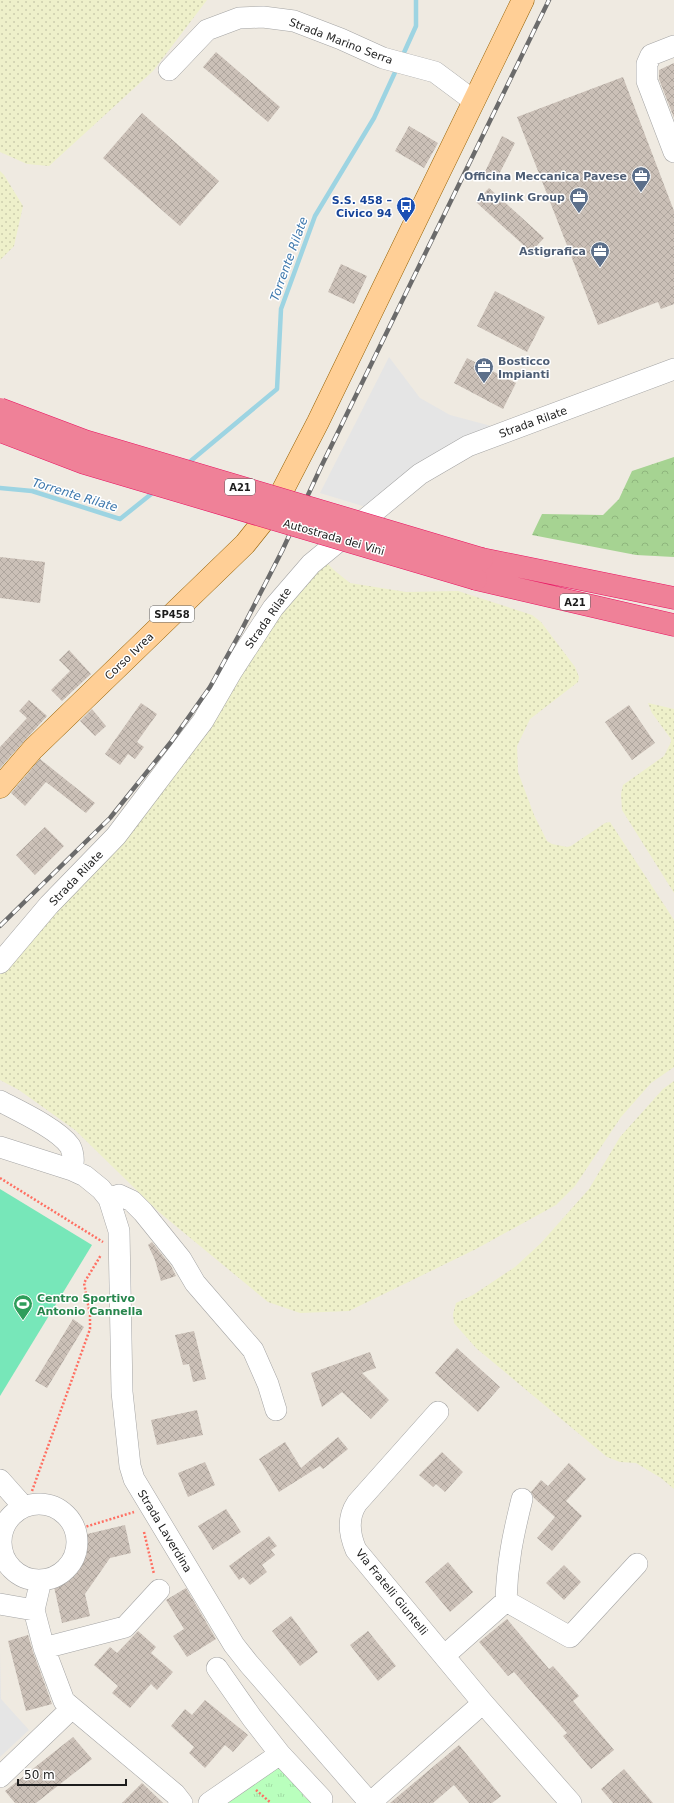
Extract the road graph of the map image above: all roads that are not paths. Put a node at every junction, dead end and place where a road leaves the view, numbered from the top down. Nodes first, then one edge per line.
1 (523, 0) edge
2 (674, 46) edge
3 (169, 70) dead end
4 (474, 101) junction
5 (674, 152) edge
6 (674, 369) edge
7 (0, 409) edge
8 (0, 432) edge
9 (479, 569) junction
10 (674, 598) edge
11 (674, 625) edge
12 (0, 787) edge
13 (0, 963) edge
14 (0, 1101) edge
15 (0, 1147) edge
16 (72, 1170) junction
17 (109, 1199) junction
18 (276, 1410) dead end
19 (438, 1412) dead end
20 (0, 1480) edge
21 (522, 1499) dead end
22 (31, 1505) junction
23 (637, 1564) dead end
24 (41, 1580) junction
25 (159, 1590) road end
26 (506, 1601) junction
27 (0, 1604) edge
28 (34, 1610) junction
29 (44, 1648) junction
30 (444, 1656) junction
31 (217, 1668) dead end
32 (483, 1703) junction
33 (72, 1708) junction
34 (280, 1754) junction
35 (0, 1777) edge
36 (322, 1799) dead end
37 (182, 1803) edge
38 (209, 1803) edge
39 (370, 1803) edge
40 (571, 1803) edge

1 - 4 main road, SP458
2 - 5 street
3 - 4 street, Strada Marino Serra
4 - 12 main road, Corso Ivrea / SP458
6 - 13 street, Strada Rilate
7 - 9 highway, Autostrada dei Vini / A21, bridge
8 - 9 highway, Autostrada dei Vini / A21, bridge
9 - 10 highway, Autostrada dei Vini / A21
9 - 11 highway, Autostrada dei Vini / A21
14 - 16 street
15 - 16 street, Strada Laverdina
16 - 17 street, Strada Laverdina
17 - 18 street
17 - 39 street, Strada Laverdina
19 - 30 street, Via Fratelli Giuntelli
20 - 22 street
21 - 26 street
22 - 24 street
22 - 24 street
23 - 26 street
24 - 28 street
25 - 29 street
26 - 30 street
27 - 28 street
28 - 29 street
29 - 33 street
30 - 32 street, Via Fratelli Giuntelli
31 - 34 street
32 - 39 street
32 - 40 street, Via Fratelli Giuntelli
33 - 35 street
33 - 37 street
34 - 36 street
34 - 38 street

